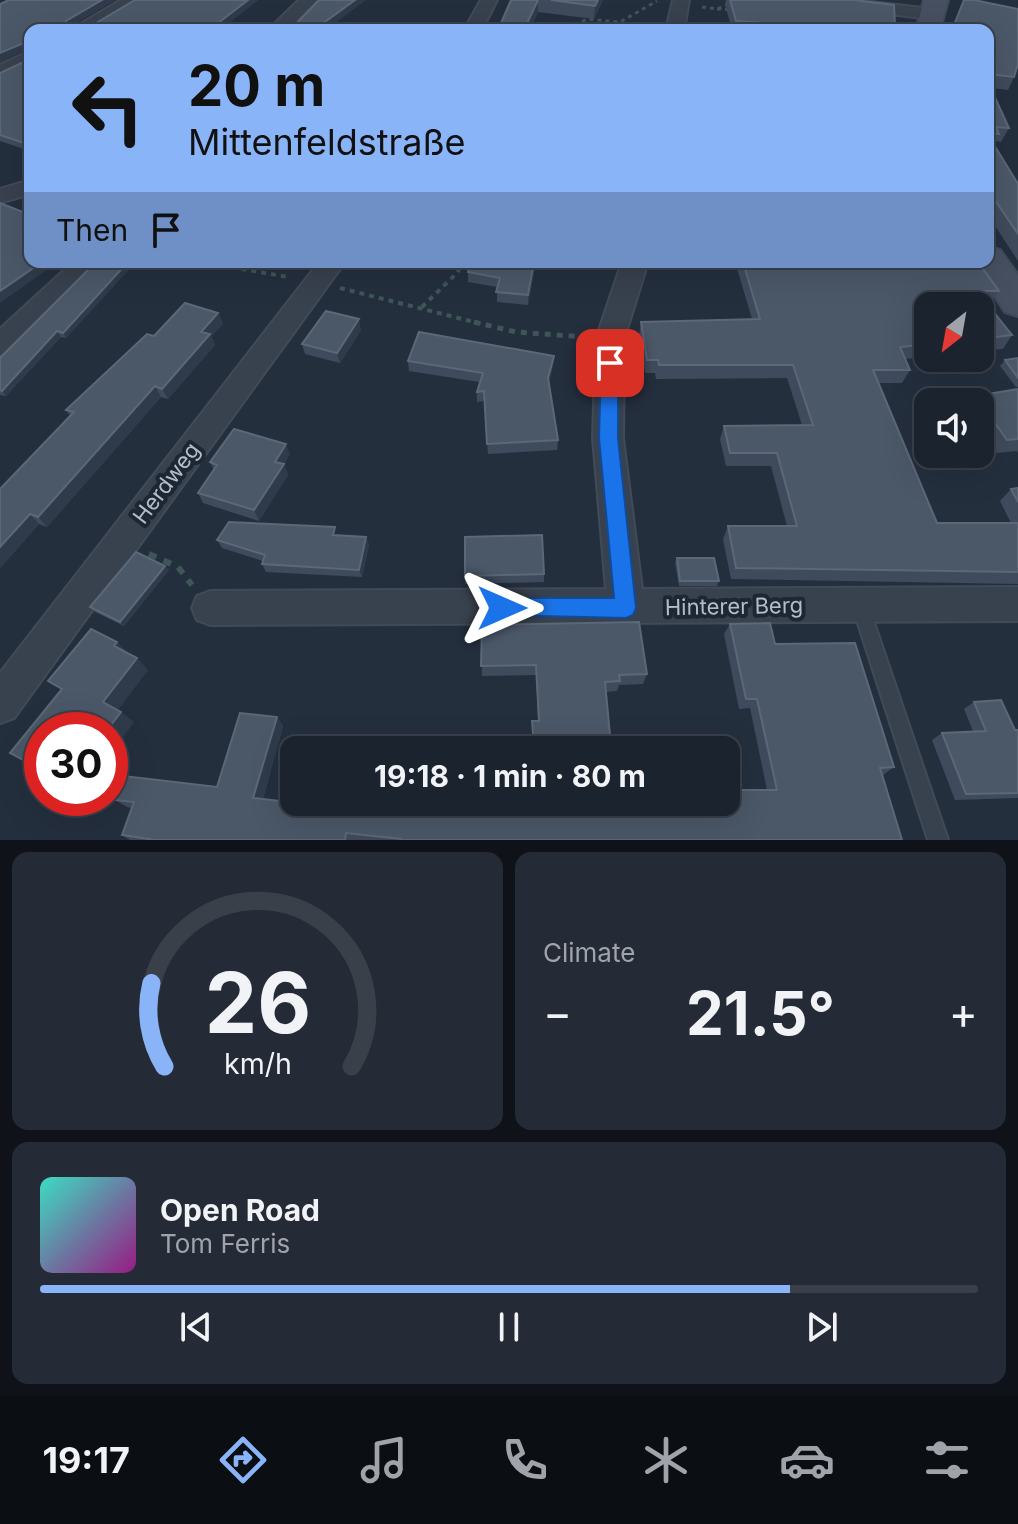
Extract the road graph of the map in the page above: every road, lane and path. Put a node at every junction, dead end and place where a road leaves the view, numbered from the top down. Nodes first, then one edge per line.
1 (134, 0) edge
2 (309, 0) edge
3 (489, 0) edge
4 (657, 0) edge
5 (736, 0) edge
6 (812, 0) edge
7 (689, 3) edge
8 (717, 9) junction
9 (732, 10) edge
10 (931, 15) edge
11 (90, 24) edge
12 (283, 24) edge
13 (476, 24) edge
14 (578, 24) edge
15 (678, 24) edge
16 (24, 60) edge
17 (0, 73) edge
18 (24, 189) edge
19 (0, 196) edge
20 (994, 267) edge
21 (82, 268) edge
22 (276, 268) edge
23 (460, 268) edge
24 (633, 268) edge
25 (325, 272) edge
26 (1018, 303) edge
27 (421, 308) junction
28 (610, 339) junction
29 (0, 345) edge
30 (122, 542) junction
31 (860, 604) junction
32 (1018, 604) edge
33 (210, 608) joint
34 (626, 608) junction
35 (0, 704) edge
36 (938, 840) edge

1 - 11 street
2 - 12 street
3 - 13 street
4 - 14 path
5 - 8 path
6 - 10 street
7 - 8 path
7 - 15 street
8 - 9 path
16 - 17 street
18 - 19 street
20 - 26 main road
21 - 29 street
22 - 25 path
23 - 27 path
24 - 28 street
25 - 27 path
25 - 30 street, Herdweg
27 - 28 path
28 - 34 street
30 - 33 path
30 - 35 street, Herdweg
31 - 32 street, Hinterer Berg
31 - 34 street, Hinterer Berg
31 - 36 lane
33 - 34 street, Hinterer Berg

